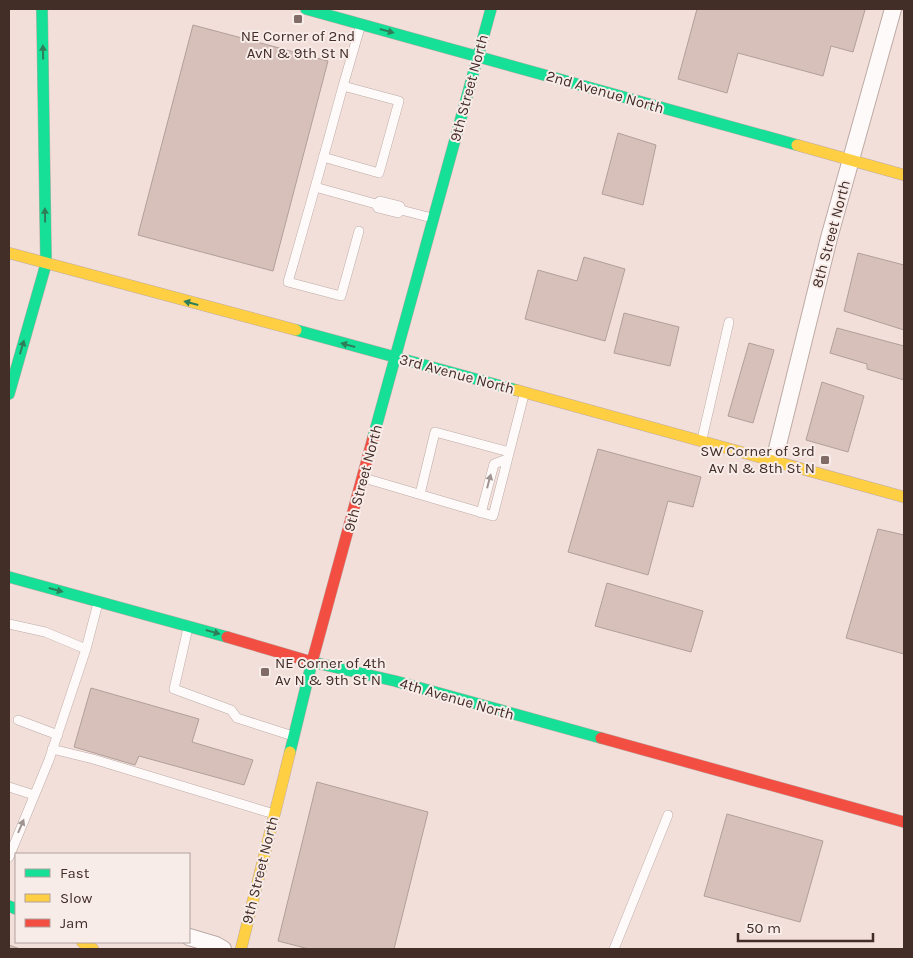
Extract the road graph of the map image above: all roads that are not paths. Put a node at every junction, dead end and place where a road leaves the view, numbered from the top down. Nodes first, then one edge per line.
1 (306, 9) edge
2 (491, 9) edge
3 (894, 9) edge
4 (904, 11) edge
5 (42, 13) edge
6 (361, 24) junction
7 (478, 56) junction
8 (343, 86) junction
9 (323, 157) junction
10 (852, 160) junction
11 (904, 175) edge
12 (315, 187) junction
13 (433, 218) junction
14 (359, 231) dead end
15 (9, 253) edge
16 (46, 264) junction
17 (729, 322) dead end
18 (395, 358) junction
19 (524, 392) junction
20 (9, 394) edge
21 (701, 441) junction
22 (508, 456) junction
23 (774, 461) junction
24 (364, 478) junction
25 (420, 494) junction
26 (904, 498) edge
27 (480, 512) junction
28 (9, 577) edge
29 (98, 601) junction
30 (9, 624) edge
31 (188, 625) junction
32 (86, 649) junction
33 (312, 662) junction
34 (18, 720) dead end
35 (58, 735) junction
36 (294, 736) junction
37 (52, 750) junction
38 (9, 787) edge
39 (34, 795) junction
40 (274, 814) junction
41 (668, 815) dead end
42 (904, 822) edge
43 (9, 858) edge
44 (190, 938) edge
45 (223, 949) edge
46 (241, 949) edge
47 (614, 949) edge

1 - 6 main road, 2nd Avenue North
2 - 7 main road, 9th Street North
3 - 4 lane
3 - 10 street, 8th Street North
16 -> 5 main road
6 -> 7 main road, 2nd Avenue North
6 - 8 lane
7 - 10 main road, 2nd Avenue North
7 - 13 main road, 9th Street North
8 - 9 lane
8 - 9 lane
9 - 12 lane
10 - 11 main road, 2nd Avenue North
10 - 23 street, 8th Street North
12 - 13 lane
12 - 14 lane
13 - 18 main road, 9th Street North
15 - 16 main road, 3rd Avenue North
18 -> 16 main road, 3rd Avenue North
20 -> 16 main road
17 - 21 lane
18 - 19 main road, 3rd Avenue North
18 - 24 main road, 9th Street North
19 - 21 main road, 3rd Avenue North
19 - 22 lane
21 - 23 main road, 3rd Avenue North
22 - 25 lane
27 -> 22 lane
22 - 27 lane
23 - 26 main road, 3rd Avenue North
24 - 25 lane
24 - 33 main road, 9th Street North
25 - 27 lane
28 -> 29 main road, 4th Avenue North
29 - 31 main road, 4th Avenue North
29 - 32 lane
30 - 32 lane
31 -> 33 main road, 4th Avenue North
31 - 36 lane
32 - 35 lane
33 - 36 main road, 9th Street North
33 - 42 main road, 4th Avenue North
34 - 35 lane
35 - 37 lane
36 - 40 main road, 9th Street North
37 - 39 lane
37 - 40 lane
38 - 39 lane
43 -> 39 lane
40 - 46 main road, 9th Street North
41 - 47 lane
44 - 45 street

